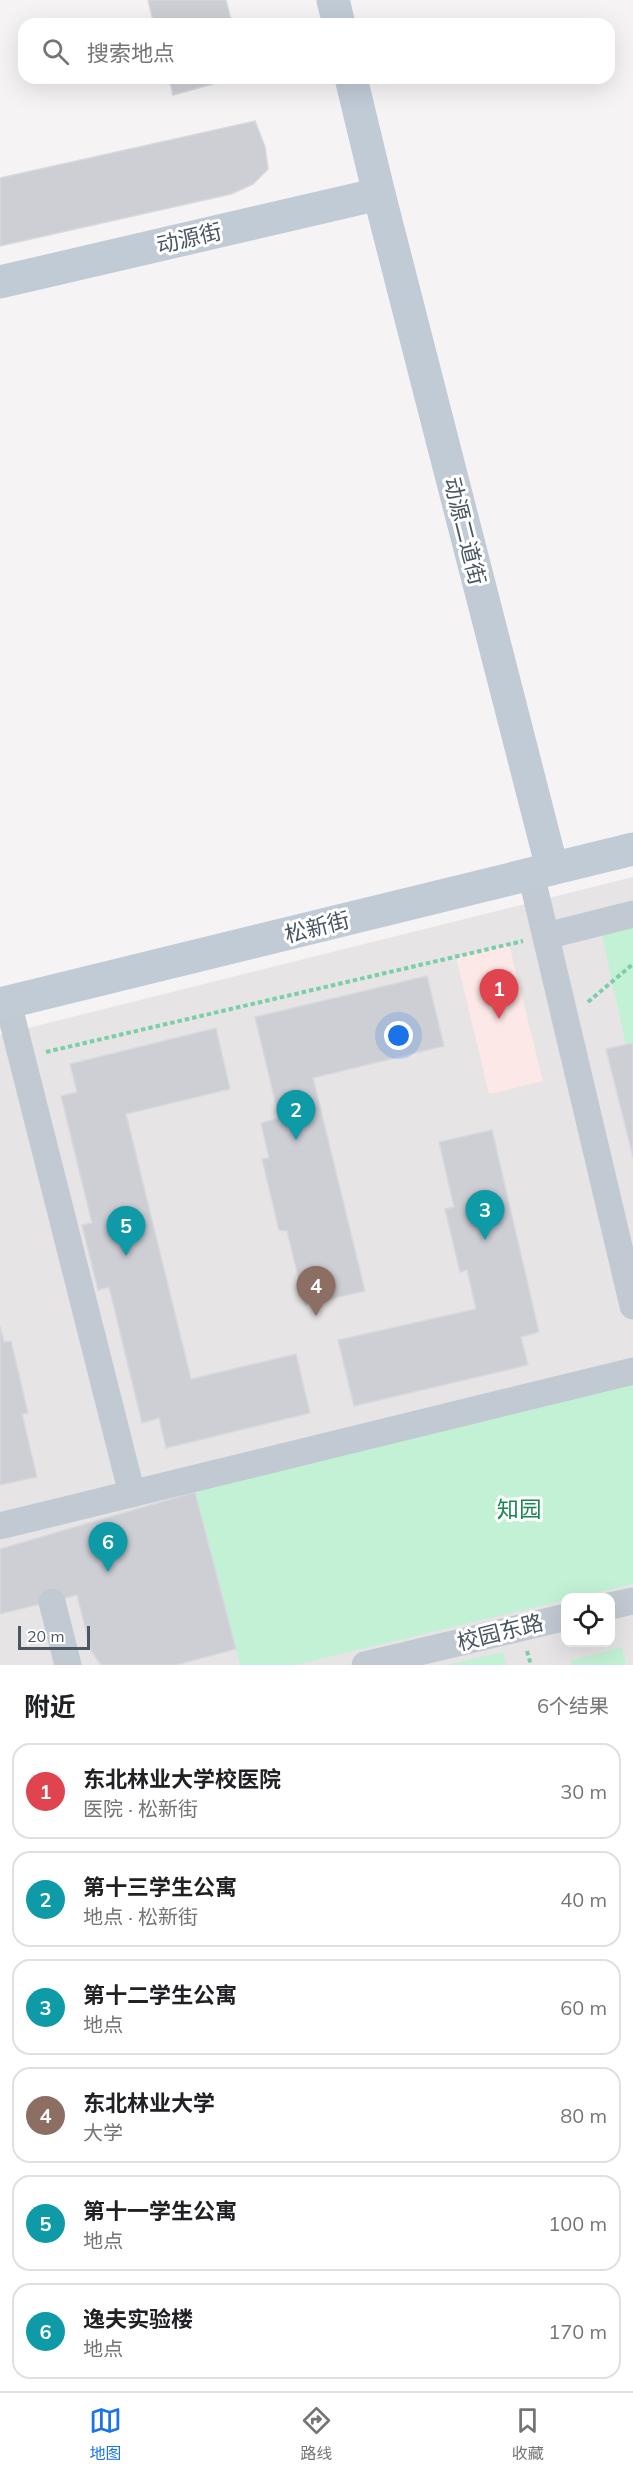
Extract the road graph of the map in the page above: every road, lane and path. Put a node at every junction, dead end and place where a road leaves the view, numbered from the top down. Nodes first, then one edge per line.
1 (333, 0) edge
2 (338, 18) edge
3 (352, 84) edge
4 (379, 194) junction
5 (0, 282) edge
6 (633, 849) edge
7 (541, 871) junction
8 (633, 914) edge
9 (546, 936) junction
10 (633, 964) edge
11 (4, 1004) edge
12 (566, 1020) junction
13 (21, 1058) junction
14 (633, 1306) edge
15 (633, 1371) edge
16 (132, 1494) junction
17 (0, 1526) edge
18 (633, 1601) edge
19 (52, 1602) dead end
20 (615, 1605) edge
21 (561, 1618) edge
22 (68, 1665) edge
23 (365, 1665) edge

1 - 2 street
3 - 4 street, 动源二道街
4 - 5 street, 动源街
4 - 7 street, 动源二道街
6 - 7 street, 松新街
7 - 9 street
7 - 11 street, 松新街
8 - 9 street
9 - 12 street
9 - 13 path
10 - 12 path
11 - 13 street
12 - 14 street
13 - 16 street
15 - 16 street
16 - 17 street
18 - 20 street
19 - 22 street
21 - 23 street, 校园东路

